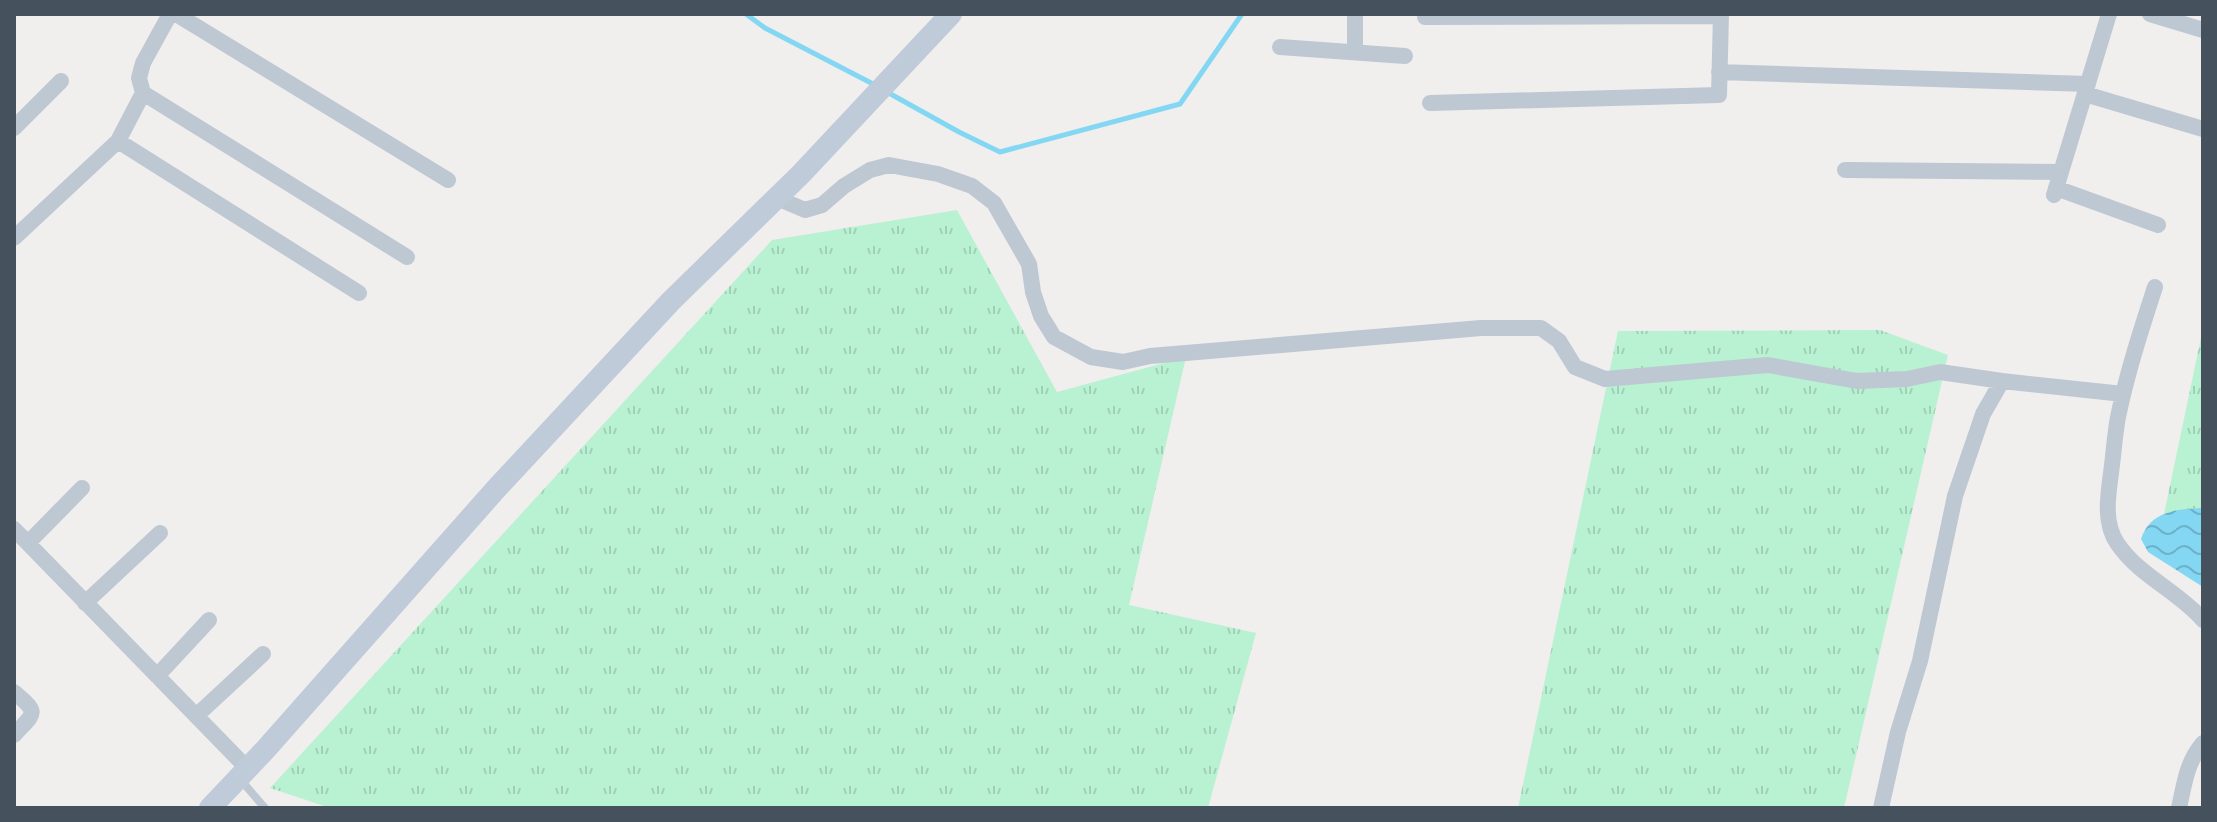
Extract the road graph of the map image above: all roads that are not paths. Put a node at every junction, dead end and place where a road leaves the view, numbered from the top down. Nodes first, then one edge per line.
1 (173, 14) edge
2 (951, 14) edge
3 (1355, 14) edge
4 (2109, 14) edge
5 (2150, 14) edge
6 (1721, 15) edge
7 (1425, 17) dead end
8 (2203, 30) edge
9 (1280, 47) dead end
10 (1355, 52) junction
11 (1405, 56) dead end
12 (1719, 72) junction
13 (61, 81) dead end
14 (2086, 89) junction
15 (143, 93) junction
16 (1430, 103) dead end
17 (14, 128) edge
18 (2203, 129) edge
19 (118, 141) junction
20 (1845, 170) dead end
21 (448, 180) dead end
22 (2057, 185) junction
23 (777, 198) junction
24 (2158, 225) dead end
25 (14, 238) edge
26 (407, 257) dead end
27 (2155, 287) dead end
28 (359, 293) dead end
29 (2002, 381) junction
30 (2123, 394) junction
31 (82, 488) dead end
32 (14, 529) edge
33 (160, 533) dead end
34 (28, 543) junction
35 (85, 603) junction
36 (209, 620) dead end
37 (2203, 620) edge
38 (263, 654) dead end
39 (157, 676) junction
40 (14, 692) edge
41 (196, 716) junction
42 (14, 735) edge
43 (2203, 743) edge
44 (242, 772) junction
45 (210, 808) edge
46 (265, 808) edge
47 (1881, 808) edge
48 (2179, 808) edge

1 - 15 street
1 - 21 street
2 - 23 street
3 - 10 street
4 - 14 street
5 - 8 street
6 - 7 street
6 - 12 street
9 - 10 street
10 - 11 street
12 - 14 street
12 - 16 street
13 - 17 street
14 - 18 street
14 - 22 street
15 - 19 street
15 - 26 street
19 - 25 street
19 - 28 street
20 - 22 street
22 - 24 street
23 - 29 street
23 - 44 street
27 - 30 street
29 - 30 street
29 - 47 street
30 - 37 street
31 - 34 street
32 - 34 street
33 - 35 street
34 - 35 street
35 - 39 street
36 - 39 street
38 - 41 street
39 - 41 street
40 - 42 street
41 - 44 street
43 - 48 street
44 - 45 street
44 - 46 lane

